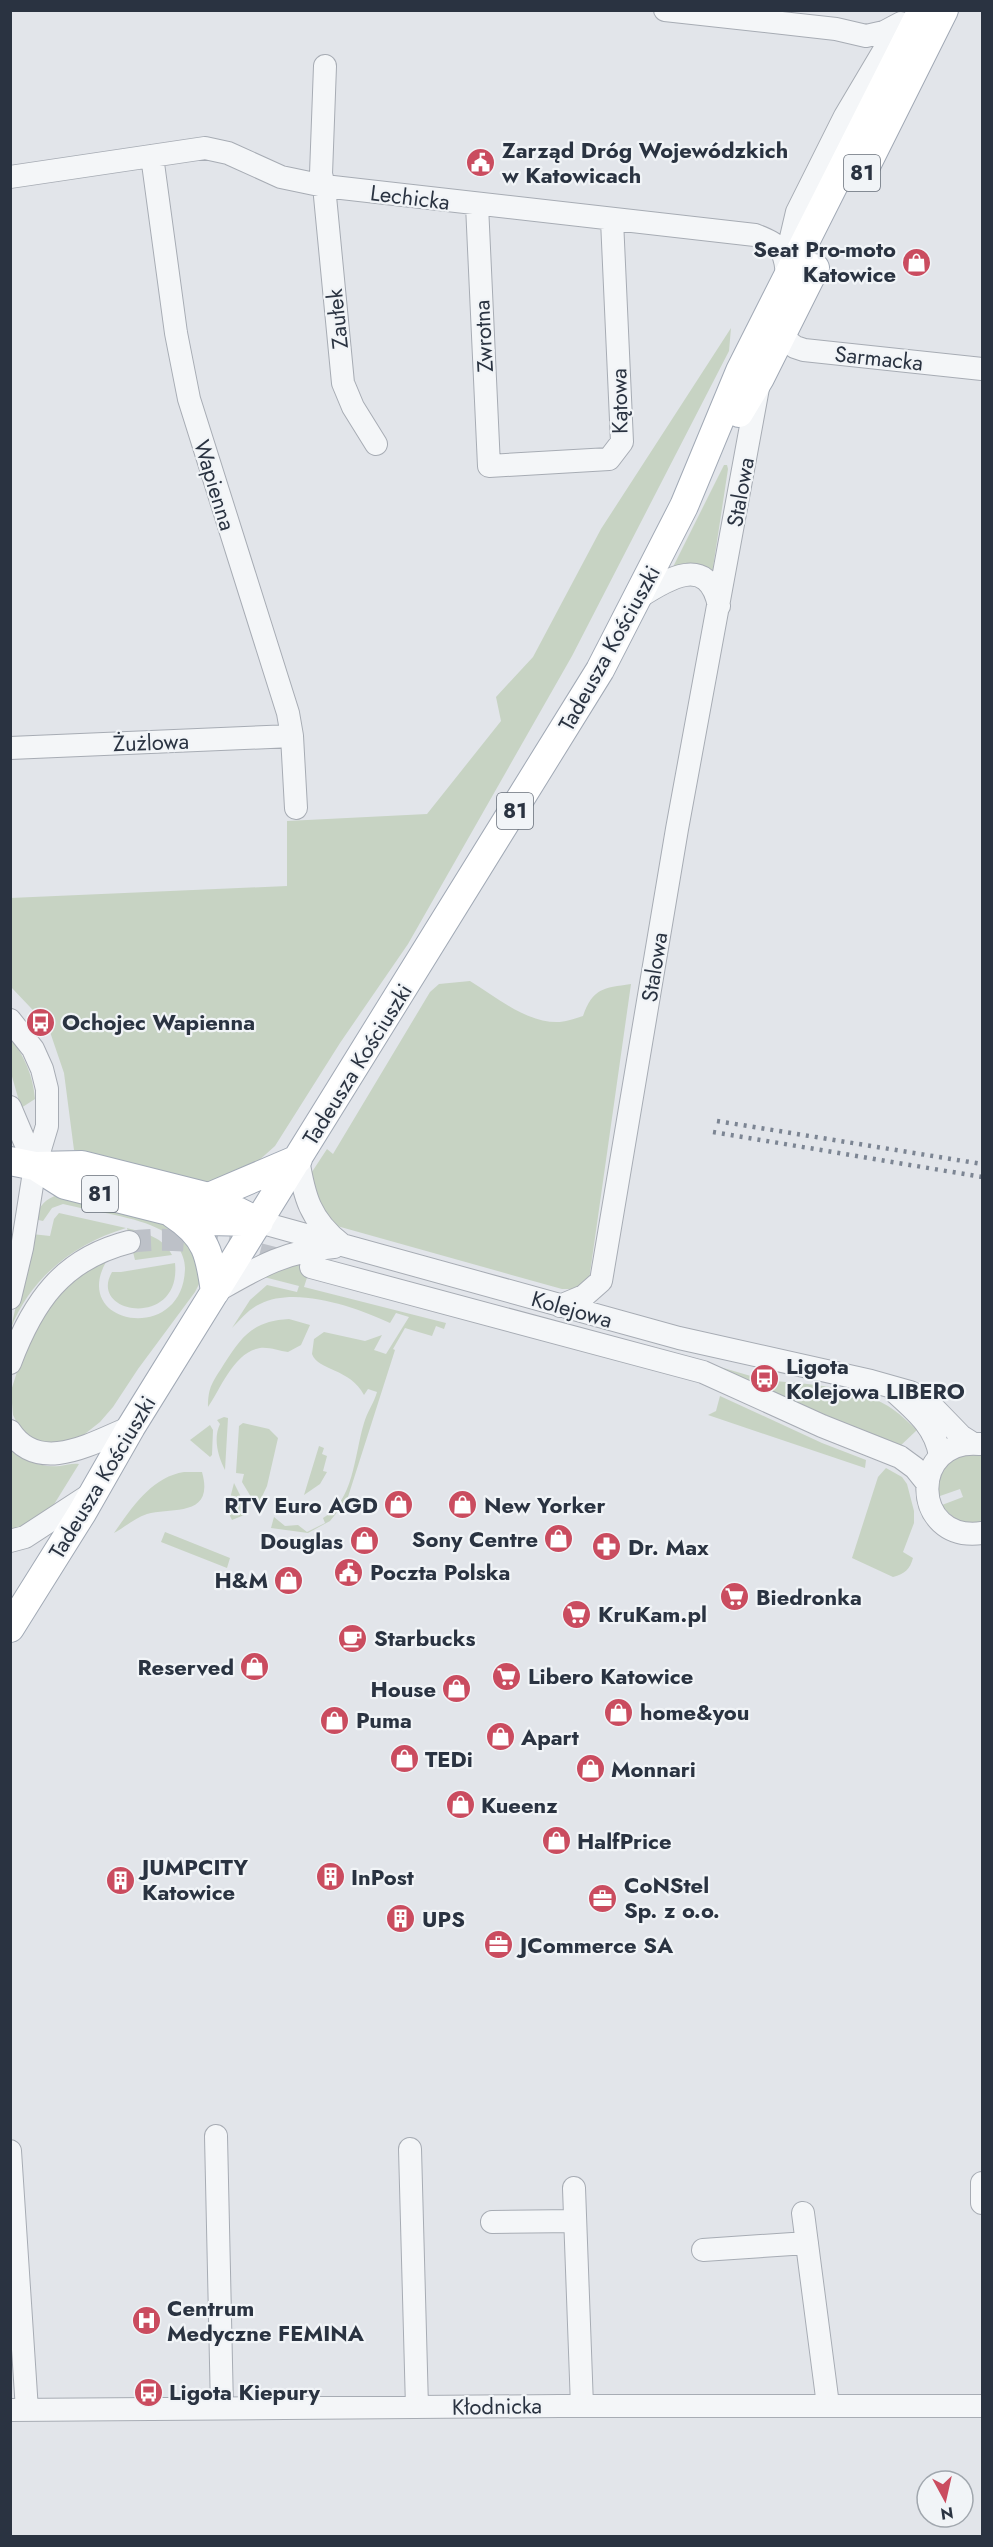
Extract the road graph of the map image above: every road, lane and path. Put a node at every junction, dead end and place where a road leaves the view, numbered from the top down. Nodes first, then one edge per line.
1 (665, 10) edge
2 (916, 10) edge
3 (944, 10) edge
4 (910, 18) edge
5 (866, 36) junction
6 (876, 64) junction
7 (325, 66) dead end
8 (152, 156) junction
9 (10, 177) edge
10 (324, 186) junction
11 (477, 205) junction
12 (612, 220) junction
13 (794, 223) junction
14 (755, 235) junction
15 (787, 269) junction
16 (781, 336) junction
17 (982, 369) edge
18 (760, 378) junction
19 (376, 444) dead end
20 (489, 466) joint
21 (684, 506) junction
22 (638, 598) junction
23 (719, 606) junction
24 (292, 736) junction
25 (10, 748) edge
26 (296, 808) dead end
27 (10, 1020) edge
28 (10, 1107) edge
29 (47, 1126) junction
30 (298, 1159) junction
31 (23, 1163) edge
32 (82, 1165) junction
33 (208, 1197) junction
34 (169, 1211) junction
35 (258, 1222) junction
36 (129, 1242) tunnel mouth
37 (345, 1246) junction
38 (311, 1267) tunnel mouth
39 (601, 1281) junction
40 (215, 1292) junction
41 (10, 1298) edge
42 (560, 1306) junction
43 (623, 1323) junction
44 (10, 1364) edge
45 (888, 1386) junction
46 (130, 1427) junction
47 (10, 1431) edge
48 (977, 1444) edge
49 (940, 1456) junction
50 (927, 1483) junction
51 (94, 1492) junction
52 (982, 1533) edge
53 (10, 1541) edge
54 (13, 1622) edge
55 (216, 2136) dead end
56 (410, 2149) dead end
57 (10, 2151) edge
58 (574, 2188) dead end
59 (803, 2213) dead end
60 (575, 2221) junction
61 (492, 2222) dead end
62 (807, 2243) junction
63 (703, 2250) dead end
64 (828, 2405) junction
65 (582, 2406) junction
66 (982, 2406) edge
67 (417, 2407) junction
68 (222, 2408) junction
69 (19, 2410) edge

1 - 5 street
2 - 4 street
3 - 16 main road, Tadeusza Kościuszki / 81
4 - 5 street
4 - 6 street
4 - 15 main road, Tadeusza Kościuszki / 81
5 - 6 street
6 - 13 street
7 - 10 street, Zaułek
8 - 9 street, Lechicka
8 - 10 street, Lechicka
8 - 24 street, Wapienna
10 - 11 street, Lechicka
10 - 19 street, Zaułek
11 - 12 street, Lechicka
11 - 20 street, Zwrotna
12 - 14 street, Lechicka
12 - 20 street, Kątowa
13 - 14 street
13 - 15 street
14 - 15 street, Lechicka
15 - 21 main road, Tadeusza Kościuszki / 81
16 - 17 street, Sarmacka
16 - 18 main road, Tadeusza Kościuszki / 81
18 - 21 main road, Tadeusza Kościuszki / 81
18 - 23 street, Stalowa
21 - 22 main road, Tadeusza Kościuszki / 81
22 - 23 street
22 - 30 main road, Tadeusza Kościuszki / 81
23 - 39 street, Stalowa
24 - 25 street, Żużlowa
24 - 26 street, Wapienna
27 - 29 street
28 - 31 street
29 - 31 street
29 - 32 street
30 - 33 main road
30 - 35 main road, Tadeusza Kościuszki / 81
30 - 37 street
31 - 32 main road, Kolejowa / 81
31 - 34 main road, Kolejowa / 81
31 - 41 street
32 - 33 main road, Kolejowa / 81
33 - 35 main road, Kolejowa / 81
34 - 35 main road, Kolejowa / 81
34 - 40 main road
35 - 37 street, Kolejowa
35 - 40 main road, Tadeusza Kościuszki
36 - 44 street
37 - 40 street
37 - 42 street, Kolejowa
38 - 50 street
39 - 42 street
39 - 43 street
40 - 46 main road, Tadeusza Kościuszki
42 - 43 street, Kolejowa
43 - 45 street, Kolejowa
45 - 48 street, Kolejowa
45 - 49 street
46 - 47 street
46 - 51 main road, Tadeusza Kościuszki
48 - 49 street
49 - 50 street
50 - 52 street
51 - 53 street
51 - 54 main road, Tadeusza Kościuszki
55 - 68 street
56 - 67 street
57 - 69 street
58 - 60 street
59 - 62 street
60 - 61 street
60 - 65 street
62 - 63 street
62 - 64 street
64 - 65 street, Kłodnicka
64 - 66 street, Kłodnicka
65 - 67 street, Kłodnicka
67 - 68 street, Kłodnicka
68 - 69 street, Kłodnicka

